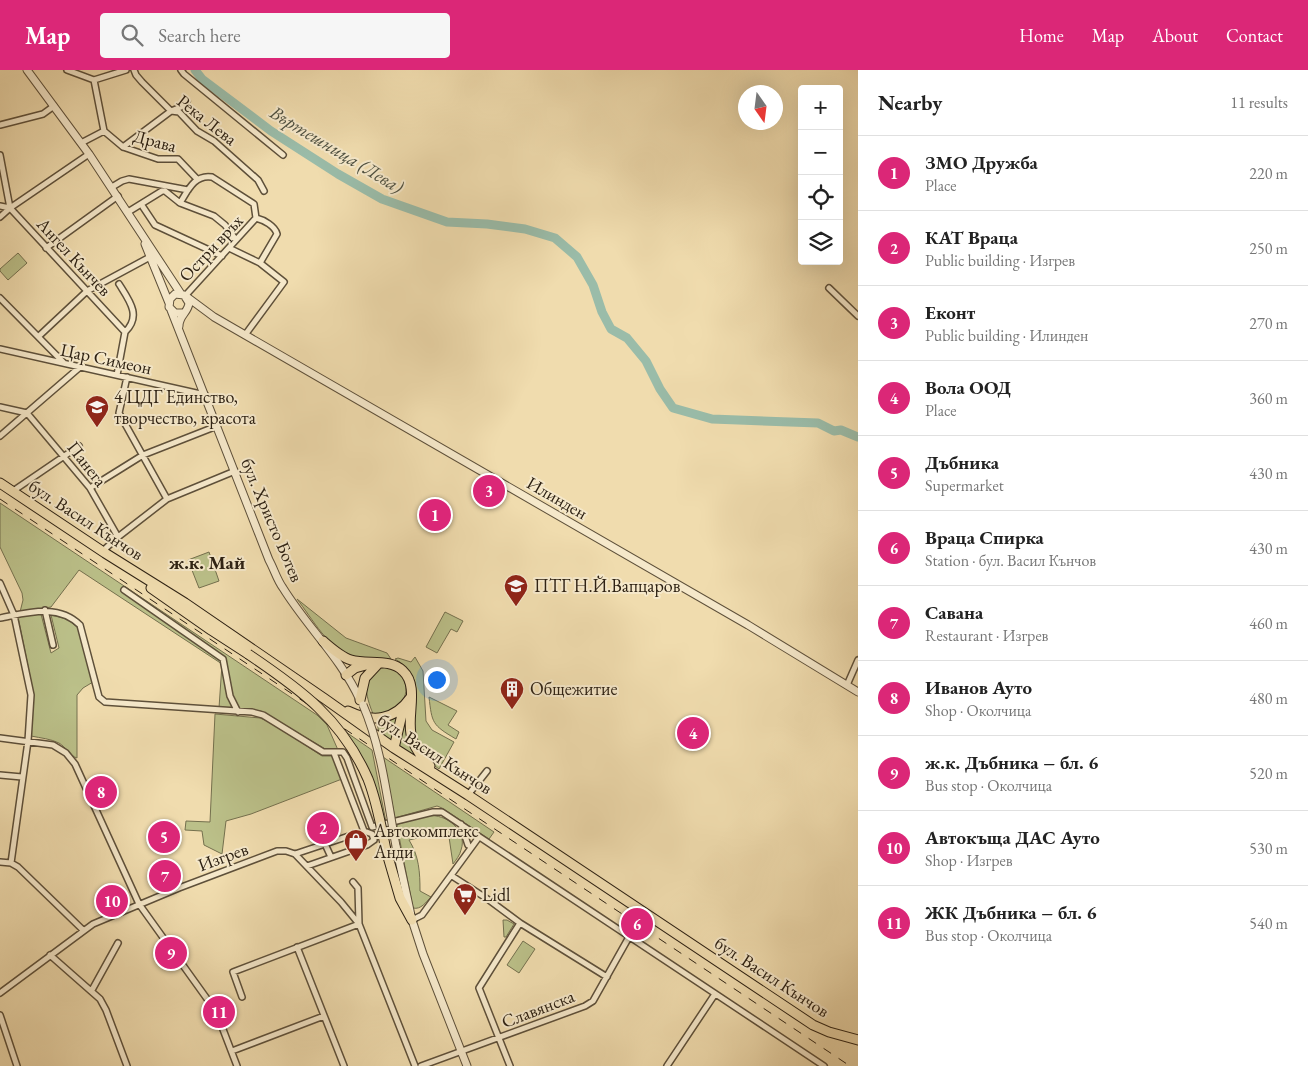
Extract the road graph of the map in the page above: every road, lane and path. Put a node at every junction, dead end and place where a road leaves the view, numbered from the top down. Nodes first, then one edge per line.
1 (27, 70) edge
2 (67, 70) edge
3 (126, 70) edge
4 (134, 70) edge
5 (181, 70) edge
6 (108, 72) edge
7 (94, 80) junction
8 (187, 101) dead end
9 (54, 106) junction
10 (171, 111) junction
11 (0, 125) edge
12 (104, 131) junction
13 (81, 143) junction
14 (123, 147) junction
15 (89, 154) junction
16 (283, 154) dead end
17 (0, 156) edge
18 (198, 179) junction
19 (112, 187) junction
20 (188, 190) junction
21 (264, 191) dead end
22 (118, 196) junction
23 (180, 203) junction
24 (0, 206) edge
25 (143, 207) dead end
26 (10, 208) junction
27 (128, 212) junction
28 (0, 217) edge
29 (256, 218) junction
30 (140, 232) junction
31 (236, 240) junction
32 (46, 248) junction
33 (229, 248) junction
34 (222, 256) junction
35 (150, 257) junction
36 (260, 263) junction
37 (119, 284) dead end
38 (829, 288) dead end
39 (87, 291) junction
40 (184, 296) junction
41 (0, 298) edge
42 (170, 307) junction
43 (185, 311) junction
44 (858, 316) edge
45 (214, 317) junction
46 (125, 332) junction
47 (180, 332) junction
48 (245, 335) junction
49 (38, 336) junction
50 (0, 349) edge
51 (65, 364) junction
52 (80, 367) junction
53 (117, 375) junction
54 (127, 377) junction
55 (205, 395) junction
56 (0, 407) edge
57 (27, 413) junction
58 (217, 426) junction
59 (0, 436) edge
60 (79, 446) dead end
61 (143, 455) junction
62 (64, 456) junction
63 (235, 471) junction
64 (0, 483) edge
65 (90, 488) junction
66 (12, 491) junction
67 (167, 499) junction
68 (118, 537) junction
69 (105, 554) junction
70 (0, 583) edge
71 (124, 590) dead end
72 (45, 610) junction
73 (14, 615) junction
74 (0, 618) edge
75 (323, 641) junction
76 (53, 644) dead end
77 (858, 660) edge
78 (378, 664) junction
79 (346, 675) junction
80 (847, 685) junction
81 (858, 692) edge
82 (411, 697) junction
83 (325, 699) junction
84 (362, 702) junction
85 (404, 706) junction
86 (238, 712) junction
87 (0, 738) edge
88 (28, 741) junction
89 (394, 748) junction
90 (334, 752) junction
91 (487, 771) dead end
92 (0, 775) edge
93 (22, 777) junction
94 (444, 779) junction
95 (468, 795) junction
96 (461, 824) junction
97 (372, 827) junction
98 (364, 831) junction
99 (477, 835) junction
100 (374, 840) junction
101 (490, 843) junction
102 (324, 844) junction
103 (470, 846) junction
104 (295, 854) junction
105 (330, 857) junction
106 (0, 862) edge
107 (12, 863) junction
108 (307, 866) junction
109 (452, 876) junction
110 (353, 882) dead end
111 (139, 904) junction
112 (412, 920) junction
113 (520, 923) junction
114 (359, 924) junction
115 (83, 930) junction
116 (629, 937) junction
117 (118, 943) dead end
118 (297, 947) junction
119 (50, 955) junction
120 (607, 978) junction
121 (92, 990) junction
122 (0, 993) edge
123 (715, 994) junction
124 (242, 998) dead end
125 (0, 1014) edge
126 (324, 1016) junction
127 (499, 1038) junction
128 (858, 1040) edge
129 (232, 1051) junction
130 (461, 1052) junction
131 (17, 1066) edge
132 (126, 1066) edge
133 (237, 1066) edge
134 (344, 1066) edge
135 (415, 1066) edge
136 (421, 1066) edge
137 (467, 1066) edge
138 (510, 1066) edge
139 (667, 1066) edge
140 (824, 1066) edge

1 - 9 street, бул. Христо Ботев
2 - 7 street
3 - 6 street
4 - 10 street, Река Лева
5 - 16 street
6 - 7 street
7 - 12 street
8 - 10 street
9 - 11 street
9 - 13 street, бул. Христо Ботев
10 - 14 street
10 - 21 street, Река Лева
12 - 13 street
12 - 14 street, Драва
13 - 15 street, бул. Христо Ботев
14 - 18 street, Драва
15 - 19 street, бул. Христо Ботев
15 - 26 street
17 - 26 street
18 - 20 street
18 - 29 street
19 - 20 street
19 - 22 street, бул. Христо Ботев
20 - 23 street
22 - 27 street, бул. Христо Ботев
22 - 32 street
23 - 27 street
23 - 31 street
24 - 26 street
25 - 34 street
26 - 28 street
26 - 32 street, Ангел Кънчев
27 - 30 street, бул. Христо Ботев
29 - 31 street, Остри връх
29 - 36 street
30 - 35 street, бул. Христо Ботев
30 - 40 street, бул. Христо Ботев
31 - 33 street, Остри връх
32 - 39 street, Ангел Кънчев
33 - 34 street, Остри връх
33 - 36 street
34 - 40 street, Остри връх
35 - 39 street
35 - 42 street, бул. Христо Ботев
36 - 48 street
37 - 46 street
38 - 44 street
39 - 46 street, Ангел Кънчев
39 - 49 street
40 - 42 street
40 - 43 street
40 - 45 street, Илинден
41 - 49 street
42 - 43 street
42 - 47 street, бул. Христо Ботев
43 - 45 street, Илинден
43 - 47 street, бул. Христо Ботев
45 - 48 street, Илинден
46 - 53 street
47 - 55 street, бул. Христо Ботев
48 - 80 street, Илинден
49 - 51 street
50 - 51 street, Цар Симеон
51 - 52 street, Цар Симеон
52 - 53 street, Цар Симеон
52 - 57 street
53 - 54 street, Цар Симеон
54 - 55 street, Цар Симеон
54 - 61 street
55 - 58 street, бул. Христо Ботев
56 - 57 street
57 - 59 street
57 - 62 street, Панега
58 - 61 street
58 - 63 street, бул. Христо Ботев
60 - 62 street
61 - 65 street
61 - 67 street
62 - 65 street, Панега
62 - 66 street
63 - 67 street
63 - 75 street, бул. Христо Ботев
64 - 66 main road, бул. Васил Кънчов
65 - 68 street, Панега
66 - 69 main road, бул. Васил Кънчов
67 - 68 street
68 - 69 street
69 - 83 main road, бул. Васил Кънчов
69 - 112 main road, bridge
70 - 73 street
71 - 86 street
72 - 73 street
72 - 76 street
72 - 86 street
73 - 74 street
73 - 88 street
75 - 78 main road
75 - 79 street, бул. Христо Ботев
77 - 80 street
78 - 79 main road
78 - 82 main road
78 - 84 main road
79 - 84 street, бул. Христо Ботев
80 - 81 street, Илинден
82 - 85 main road
82 - 94 main road
83 - 85 main road
83 - 89 main road, бул. Васил Кънчов
84 - 112 street, бул. Христо Ботев, bridge
85 - 89 main road
86 - 90 street
87 - 88 street
88 - 93 street
88 - 111 street
89 - 94 main road, бул. Васил Кънчов
90 - 97 street
90 - 98 street
91 - 95 street
92 - 93 street
93 - 107 street
94 - 95 main road, бул. Васил Кънчов
95 - 128 main road, бул. Васил Кънчов
96 - 97 street
96 - 99 street
96 - 103 street
97 - 100 street
98 - 100 street
98 - 102 street, Изгрев
99 - 101 street
99 - 103 street
100 - 105 street
101 - 103 street
101 - 116 street
102 - 104 street, Изгрев
102 - 105 street
103 - 109 street
104 - 108 street
104 - 111 street, Изгрев
105 - 108 street
106 - 107 street
107 - 115 street
108 - 114 street
109 - 112 street
109 - 113 street
110 - 114 street
111 - 115 street, Изгрев
111 - 129 street
112 - 130 street, бул. Христо Ботев
113 - 120 street
113 - 127 street
114 - 118 street
114 - 135 street
115 - 119 street, Изгрев
116 - 120 street, Славянска
116 - 123 street
117 - 121 street
118 - 124 street
118 - 126 street
119 - 121 street
119 - 122 street, Изгрев
120 - 127 street, Славянска
121 - 132 street
123 - 139 street
123 - 140 street
125 - 131 street
126 - 129 street
126 - 134 street
127 - 130 street, Славянска
127 - 138 street
129 - 133 street
130 - 136 street, Славянска
130 - 137 street, бул. Христо Ботев

